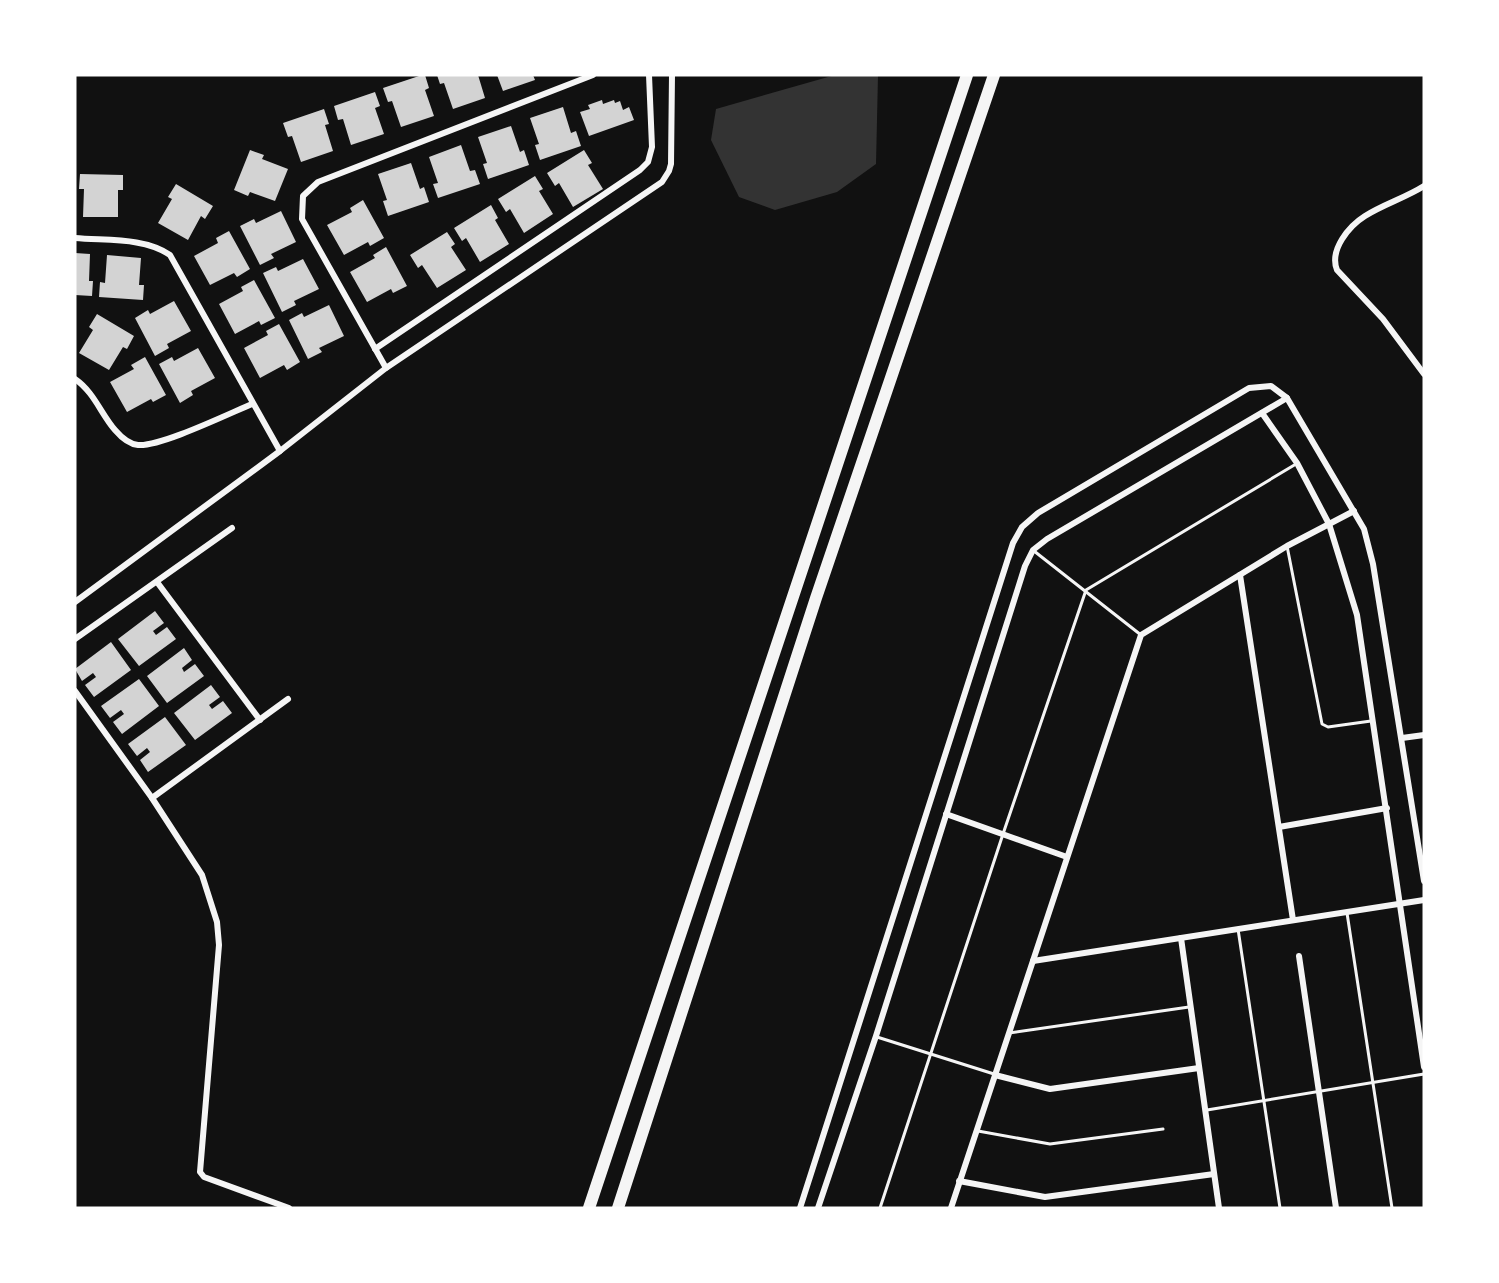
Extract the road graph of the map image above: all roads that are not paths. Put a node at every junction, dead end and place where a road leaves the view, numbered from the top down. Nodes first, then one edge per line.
1 (593, 75) edge
2 (649, 75) edge
3 (672, 75) edge
4 (967, 75) edge
5 (994, 75) edge
6 (1424, 186) edge
7 (75, 238) edge
8 (375, 349) junction
9 (386, 368) junction
10 (1424, 374) edge
11 (75, 379) edge
12 (1287, 398) junction
13 (252, 404) junction
14 (1262, 413) junction
15 (280, 451) junction
16 (1297, 463) junction
17 (1354, 511) junction
18 (1329, 524) junction
19 (232, 528) dead end
20 (1287, 546) junction
21 (1033, 550) junction
22 (1240, 575) junction
23 (157, 582) junction
24 (1086, 590) junction
25 (75, 602) edge
26 (1141, 635) junction
27 (75, 639) edge
28 (75, 691) edge
29 (288, 699) dead end
30 (260, 720) junction
31 (1373, 721) junction
32 (1424, 735) edge
33 (1402, 738) junction
34 (152, 798) junction
35 (1387, 808) junction
36 (946, 814) junction
37 (1279, 827) junction
38 (1003, 834) junction
39 (1067, 857) junction
40 (1424, 881) edge
41 (1424, 900) edge
42 (1401, 903) junction
43 (1347, 912) junction
44 (1293, 920) junction
45 (1238, 929) junction
46 (1181, 938) junction
47 (1299, 956) dead end
48 (1033, 961) junction
49 (1191, 1006) junction
50 (1009, 1033) junction
51 (876, 1036) junction
52 (931, 1054) junction
53 (1424, 1067) edge
54 (1199, 1068) junction
55 (1424, 1074) edge
56 (995, 1075) junction
57 (1374, 1082) junction
58 (1319, 1091) junction
59 (1264, 1100) junction
60 (1205, 1110) junction
61 (1163, 1129) dead end
62 (976, 1131) junction
63 (1214, 1174) junction
64 (960, 1181) junction
65 (289, 1208) edge
66 (589, 1208) edge
67 (618, 1208) edge
68 (800, 1208) edge
69 (818, 1208) edge
70 (880, 1208) edge
71 (951, 1208) edge
72 (1219, 1208) edge
73 (1280, 1208) edge
74 (1336, 1208) edge
75 (1392, 1208) edge

1 - 8 street
2 - 8 street
3 - 9 street
4 - 66 highway
5 - 67 highway
6 - 10 street
7 - 13 street
8 - 9 street
9 - 15 street
11 - 13 street
12 - 14 street
12 - 17 street
12 - 68 street
13 - 15 street
14 - 16 street
14 - 21 street
15 - 25 street
16 - 18 street
16 - 24 lane
17 - 18 street
17 - 33 street
18 - 20 street
18 - 31 street
19 - 23 street
20 - 22 street
20 - 31 lane
21 - 24 lane
21 - 36 street
22 - 26 street
22 - 37 street
23 - 27 street
23 - 30 street
24 - 26 lane
24 - 38 lane
26 - 39 street
28 - 34 street
29 - 30 street
30 - 34 street
31 - 35 street
32 - 33 street
33 - 40 street
34 - 65 street
35 - 37 street
35 - 42 street
36 - 38 street
36 - 51 street
37 - 44 street
38 - 39 street
38 - 52 lane
39 - 48 street
41 - 42 street
42 - 43 street
42 - 53 street
43 - 44 street
43 - 57 lane
44 - 45 street
45 - 46 street
45 - 59 lane
46 - 48 street
46 - 49 street
47 - 58 street
48 - 50 street
49 - 50 lane
49 - 54 street
50 - 56 street
51 - 52 lane
51 - 69 street
52 - 56 lane
52 - 70 lane
54 - 56 street
54 - 60 street
55 - 57 lane
56 - 62 street
57 - 58 lane
57 - 75 lane
58 - 59 lane
58 - 74 street
59 - 60 lane
59 - 73 lane
60 - 63 street
61 - 62 lane
62 - 64 street
63 - 64 street
63 - 72 street
64 - 71 street

